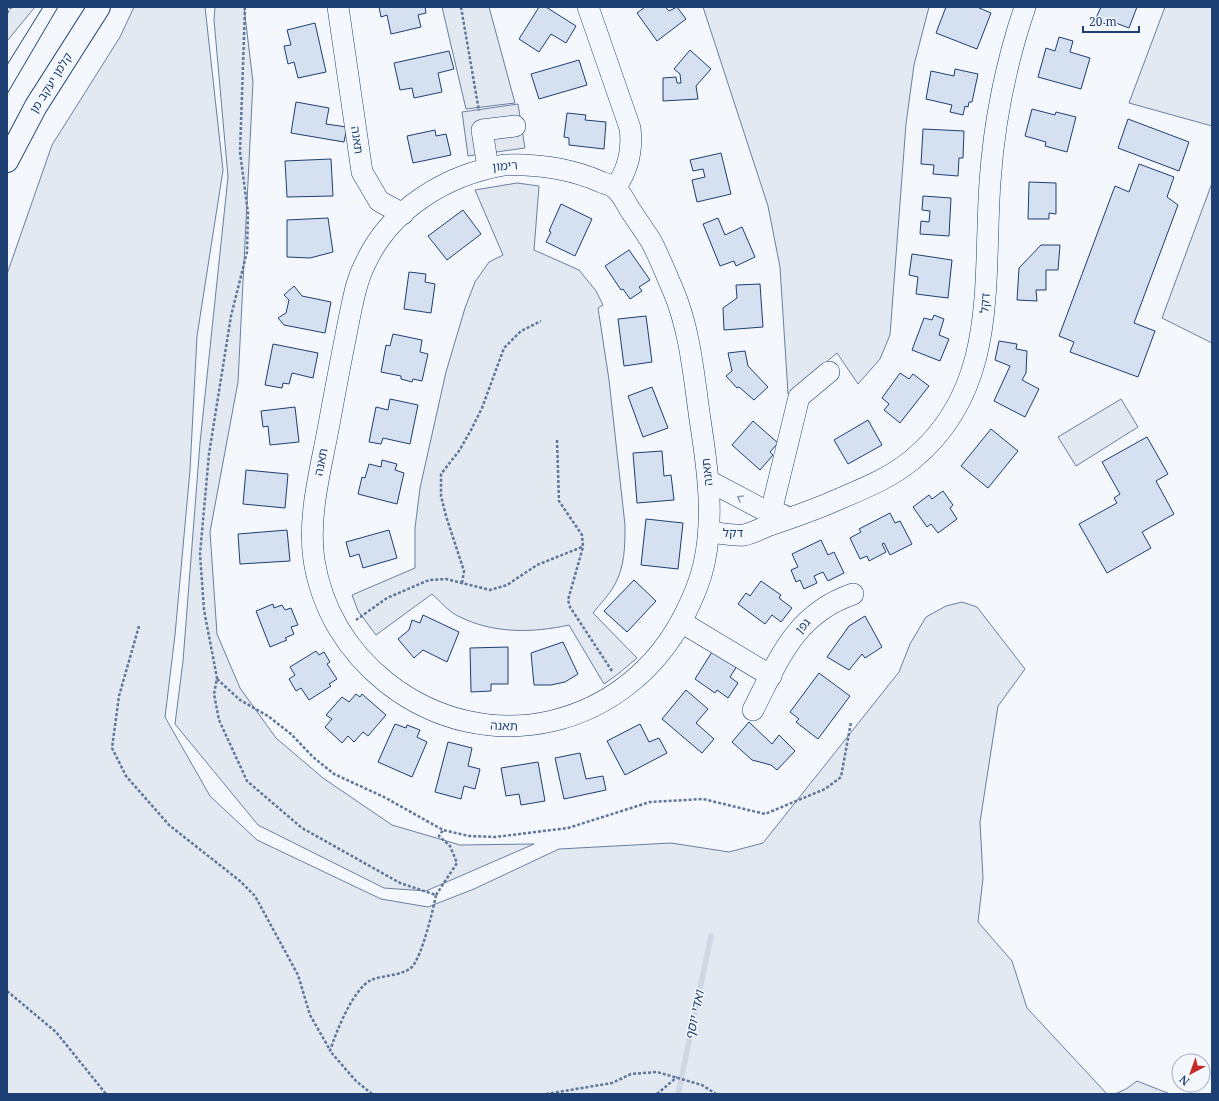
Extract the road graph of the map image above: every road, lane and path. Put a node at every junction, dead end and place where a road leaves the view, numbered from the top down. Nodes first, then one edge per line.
1 (11, 7) edge
2 (99, 7) edge
3 (245, 7) edge
4 (338, 7) edge
5 (461, 7) edge
6 (588, 7) edge
7 (1025, 7) edge
8 (7, 12) edge
9 (515, 126) dead end
10 (482, 130) junction
11 (7, 161) edge
12 (488, 168) junction
13 (616, 187) junction
14 (403, 214) junction
15 (541, 321) dead end
16 (829, 372) dead end
17 (557, 440) dead end
18 (709, 481) junction
19 (770, 519) junction
20 (709, 532) junction
21 (583, 547) junction
22 (462, 583) junction
23 (853, 594) dead end
24 (681, 622) junction
25 (138, 626) dead end
26 (340, 632) junction
27 (770, 676) junction
28 (217, 678) junction
29 (623, 688) junction
30 (753, 710) dead end
31 (851, 722) dead end
32 (443, 830) junction
33 (436, 894) junction
34 (7, 991) edge
35 (330, 1050) junction
36 (677, 1077) junction
37 (106, 1094) edge
38 (372, 1094) edge
39 (546, 1094) edge
40 (657, 1094) edge
41 (716, 1094) edge

1 - 8 path
2 - 11 main road, קלמן יעקב מן
3 - 28 path
4 - 14 street, תאנה
5 - 10 path
6 - 13 street
7 - 19 street, דקל
9 - 10 street
10 - 12 street
12 - 13 street, רימון
12 - 14 street, רימון
13 - 18 street, תאנה
14 - 26 street, תאנה
15 - 22 path
16 - 19 street
17 - 21 path
19 -> 18 street
18 - 20 street, תאנה
19 - 20 street, דקל
20 - 24 street, תאנה
21 - 22 path
21 - 29 path
22 - 26 path
23 - 27 street, גפן
24 - 27 street
24 - 29 street, תאנה
25 - 35 path
26 - 29 street, תאנה
27 - 30 street, גפן
28 - 32 path
28 - 33 path
31 - 32 path
32 - 33 path
33 - 35 path
34 - 37 path
35 - 38 path
36 - 39 path
36 - 40 path
36 - 41 path

